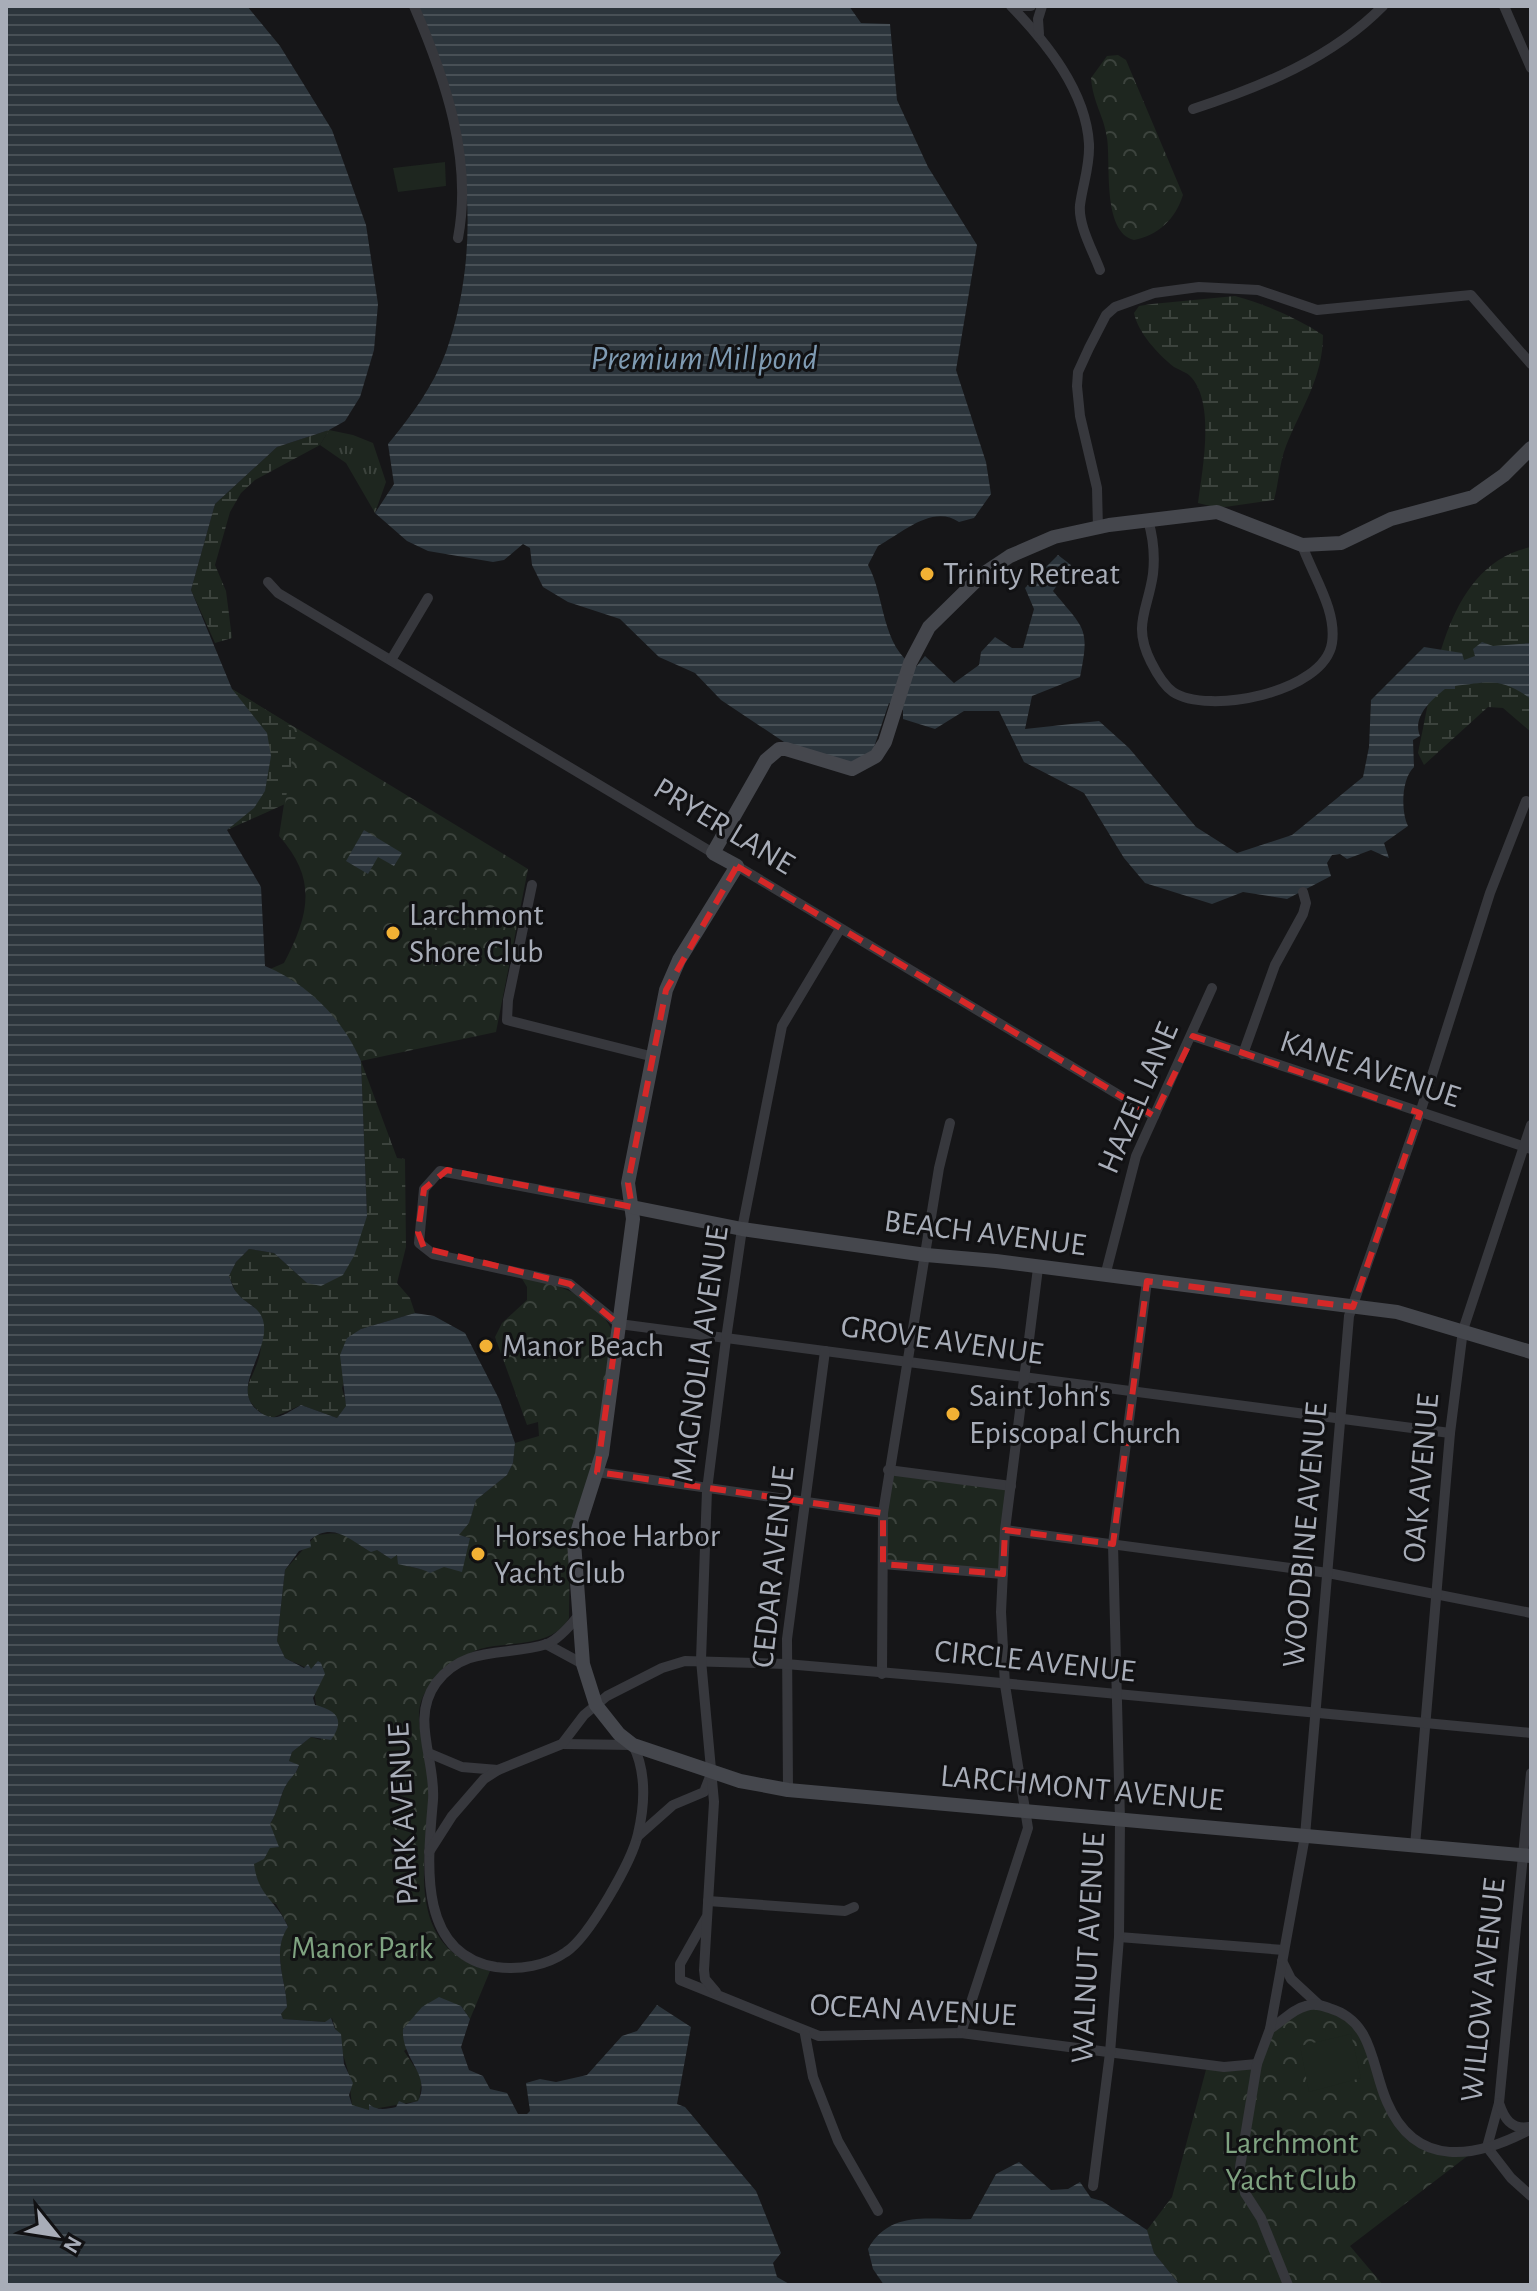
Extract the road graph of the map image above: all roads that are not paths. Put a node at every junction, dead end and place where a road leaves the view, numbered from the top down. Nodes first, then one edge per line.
1 (414, 6) edge
2 (1011, 6) edge
3 (1031, 6) edge
4 (1042, 6) edge
5 (1383, 6) edge
6 (1504, 6) edge
7 (1039, 34) junction
8 (1531, 68) edge
9 (1193, 109) dead end
10 (458, 238) dead end
11 (1100, 270) dead end
12 (1531, 364) edge
13 (1531, 448) edge
14 (1148, 520) junction
15 (1098, 529) junction
16 (1302, 545) junction
17 (268, 582) dead end
18 (428, 598) dead end
19 (391, 660) junction
20 (1526, 801) dead end
21 (713, 853) junction
22 (737, 866) junction
23 (532, 885) dead end
24 (1303, 892) dead end
25 (840, 929) junction
26 (1212, 988) dead end
27 (1193, 1036) junction
28 (1243, 1054) junction
29 (654, 1057) junction
30 (1420, 1113) junction
31 (1154, 1116) junction
32 (950, 1123) dead end
33 (1531, 1125) edge
34 (1528, 1148) edge
35 (632, 1207) junction
36 (742, 1229) junction
37 (926, 1255) junction
38 (1038, 1268) junction
39 (1105, 1276) junction
40 (1147, 1281) junction
41 (1353, 1307) junction
42 (619, 1324) junction
43 (1463, 1330) junction
44 (726, 1339) junction
45 (825, 1351) junction
46 (1531, 1352) edge
47 (909, 1362) junction
48 (1023, 1377) junction
49 (1132, 1391) junction
50 (1342, 1418) junction
51 (1450, 1433) junction
52 (888, 1470) junction
53 (597, 1472) junction
54 (1011, 1486) junction
55 (707, 1490) junction
56 (804, 1502) junction
57 (883, 1513) junction
58 (1005, 1530) junction
59 (1113, 1544) junction
60 (883, 1564) junction
61 (1328, 1573) junction
62 (1003, 1574) junction
63 (1437, 1592) junction
64 (1531, 1613) edge
65 (578, 1616) junction
66 (546, 1644) junction
67 (701, 1660) junction
68 (583, 1664) junction
69 (786, 1664) junction
70 (882, 1674) junction
71 (1005, 1685) junction
72 (1118, 1696) junction
73 (596, 1705) junction
74 (1316, 1712) junction
75 (1424, 1723) junction
76 (1531, 1733) edge
77 (562, 1744) junction
78 (633, 1745) junction
79 (431, 1754) junction
80 (498, 1770) junction
81 (711, 1772) junction
82 (1531, 1773) edge
83 (788, 1790) junction
84 (1028, 1810) junction
85 (1120, 1820) junction
86 (638, 1836) junction
87 (1305, 1836) junction
88 (1415, 1846) junction
89 (429, 1852) junction
90 (1528, 1856) edge
91 (708, 1901) junction
92 (854, 1907) dead end
93 (707, 1916) junction
94 (1119, 1937) junction
95 (1283, 1956) junction
96 (716, 1992) junction
97 (1318, 2004) junction
98 (1270, 2029) junction
99 (961, 2033) junction
100 (805, 2034) junction
101 (1110, 2053) junction
102 (1257, 2064) junction
103 (1499, 2103) junction
104 (1531, 2128) edge
105 (1487, 2147) junction
106 (1093, 2186) dead end
107 (1531, 2196) edge
108 (878, 2211) dead end
109 (1288, 2285) edge

1 - 10 street
2 - 3 street
2 - 7 street
4 - 7 street
5 - 9 street
6 - 8 street
7 - 11 street
12 - 15 street
13 - 16 street
14 - 15 street
14 - 16 street
14 - 16 street
15 - 21 street
17 - 19 street, PRYER LANE
18 - 19 street
19 - 21 street, PRYER LANE
20 - 30 street, WOODBINE AVENUE
21 - 22 street, PRYER LANE
22 - 25 street, PRYER LANE
22 - 29 street, PARK AVENUE
23 - 29 street
24 - 28 street
25 - 31 street, PRYER LANE
25 - 36 street, MAGNOLIA AVENUE
26 - 27 street, HAZEL LANE
27 - 28 street, KANE AVENUE
27 - 31 street, HAZEL LANE
28 - 30 street, KANE AVENUE
29 - 35 street, PARK AVENUE
30 - 34 street, KANE AVENUE
30 - 41 street, WOODBINE AVENUE
31 - 39 street, HAZEL LANE
32 - 37 street
33 - 34 street, OAK AVENUE
34 - 43 street, OAK AVENUE
35 - 36 street, BEACH AVENUE
35 - 42 street, PARK AVENUE
35 - 42 street, BEACH AVENUE
36 - 37 street, BEACH AVENUE
36 - 44 street, MAGNOLIA AVENUE
37 - 38 street, BEACH AVENUE
37 - 47 street
38 - 39 street, BEACH AVENUE
38 - 48 street
39 - 40 street, BEACH AVENUE
40 - 41 street, BEACH AVENUE
40 - 49 street, WALNUT AVENUE
41 - 43 street, BEACH AVENUE
41 - 50 street, WOODBINE AVENUE
42 - 44 street, GROVE AVENUE
42 - 53 street, PARK AVENUE
43 - 46 street, BEACH AVENUE
43 - 51 street, OAK AVENUE
44 - 45 street, GROVE AVENUE
44 - 55 street, MAGNOLIA AVENUE
45 - 47 street, GROVE AVENUE
45 - 56 street, CEDAR AVENUE
47 - 48 street, GROVE AVENUE
47 - 52 street
48 - 49 street, GROVE AVENUE
48 - 54 street
49 - 50 street, GROVE AVENUE
49 - 59 street, WALNUT AVENUE
50 - 51 street, GROVE AVENUE
50 - 61 street, WOODBINE AVENUE
51 - 63 street, OAK AVENUE
52 - 54 street
52 - 57 street
53 - 55 street
53 - 65 street, PARK AVENUE
54 - 58 street
55 - 56 street
55 - 67 street, MAGNOLIA AVENUE
56 - 57 street
56 - 69 street, CEDAR AVENUE
57 - 60 street
58 - 59 street
58 - 62 street
59 - 61 street
59 - 72 street, WALNUT AVENUE
60 - 62 street
60 - 70 street
61 - 63 street
61 - 74 street, WOODBINE AVENUE
62 - 71 street
63 - 64 street
63 - 75 street, OAK AVENUE
65 - 66 street
65 - 68 street, PARK AVENUE
66 - 68 street
66 - 79 street, PARK AVENUE
67 - 69 street, CIRCLE AVENUE
67 - 73 street, CIRCLE AVENUE
67 - 81 street, MAGNOLIA AVENUE
68 - 73 street, PARK AVENUE
69 - 70 street, CIRCLE AVENUE
69 - 83 street, CEDAR AVENUE
70 - 71 street, CIRCLE AVENUE
71 - 72 street, CIRCLE AVENUE
71 - 84 street
72 - 74 street, CIRCLE AVENUE
72 - 85 street, WALNUT AVENUE
73 - 77 street, CIRCLE AVENUE
73 - 78 street, PARK AVENUE
74 - 75 street, CIRCLE AVENUE
74 - 87 street, WOODBINE AVENUE
75 - 76 street, CIRCLE AVENUE
75 - 88 street, OAK AVENUE
77 - 78 street, CIRCLE AVENUE
77 - 80 street, CIRCLE AVENUE
78 - 81 street, LARCHMONT AVENUE
78 - 86 street, PARK AVENUE
79 - 80 street, CIRCLE AVENUE
79 - 89 street, PARK AVENUE
80 - 89 street, CIRCLE AVENUE
81 - 83 street, LARCHMONT AVENUE
81 - 86 street, PARK AVENUE
81 - 91 street, MAGNOLIA AVENUE
82 - 90 street, WILLOW AVENUE
83 - 84 street, LARCHMONT AVENUE
84 - 85 street, LARCHMONT AVENUE
84 - 99 street
85 - 87 street, LARCHMONT AVENUE
85 - 94 street, WALNUT AVENUE
86 - 89 street, PARK AVENUE
87 - 88 street, LARCHMONT AVENUE
87 - 95 street, WOODBINE AVENUE
88 - 90 street, LARCHMONT AVENUE
90 - 103 street, WILLOW AVENUE
91 - 92 street
91 - 93 street, MAGNOLIA AVENUE
93 - 96 street, MAGNOLIA AVENUE
93 - 96 street, OCEAN AVENUE
94 - 95 street
94 - 101 street, WALNUT AVENUE
95 - 97 street
95 - 98 street, WOODBINE AVENUE
96 - 100 street, OCEAN AVENUE
97 - 98 street
97 - 105 street
98 - 102 street, WOODBINE AVENUE
99 - 100 street, OCEAN AVENUE
99 - 101 street, OCEAN AVENUE
100 - 108 street
101 - 102 street, OCEAN AVENUE
101 - 106 street, WALNUT AVENUE
102 - 109 street, WOODBINE AVENUE
103 - 104 street
103 - 105 street, WILLOW AVENUE
104 - 105 street
105 - 107 street, WILLOW AVENUE

